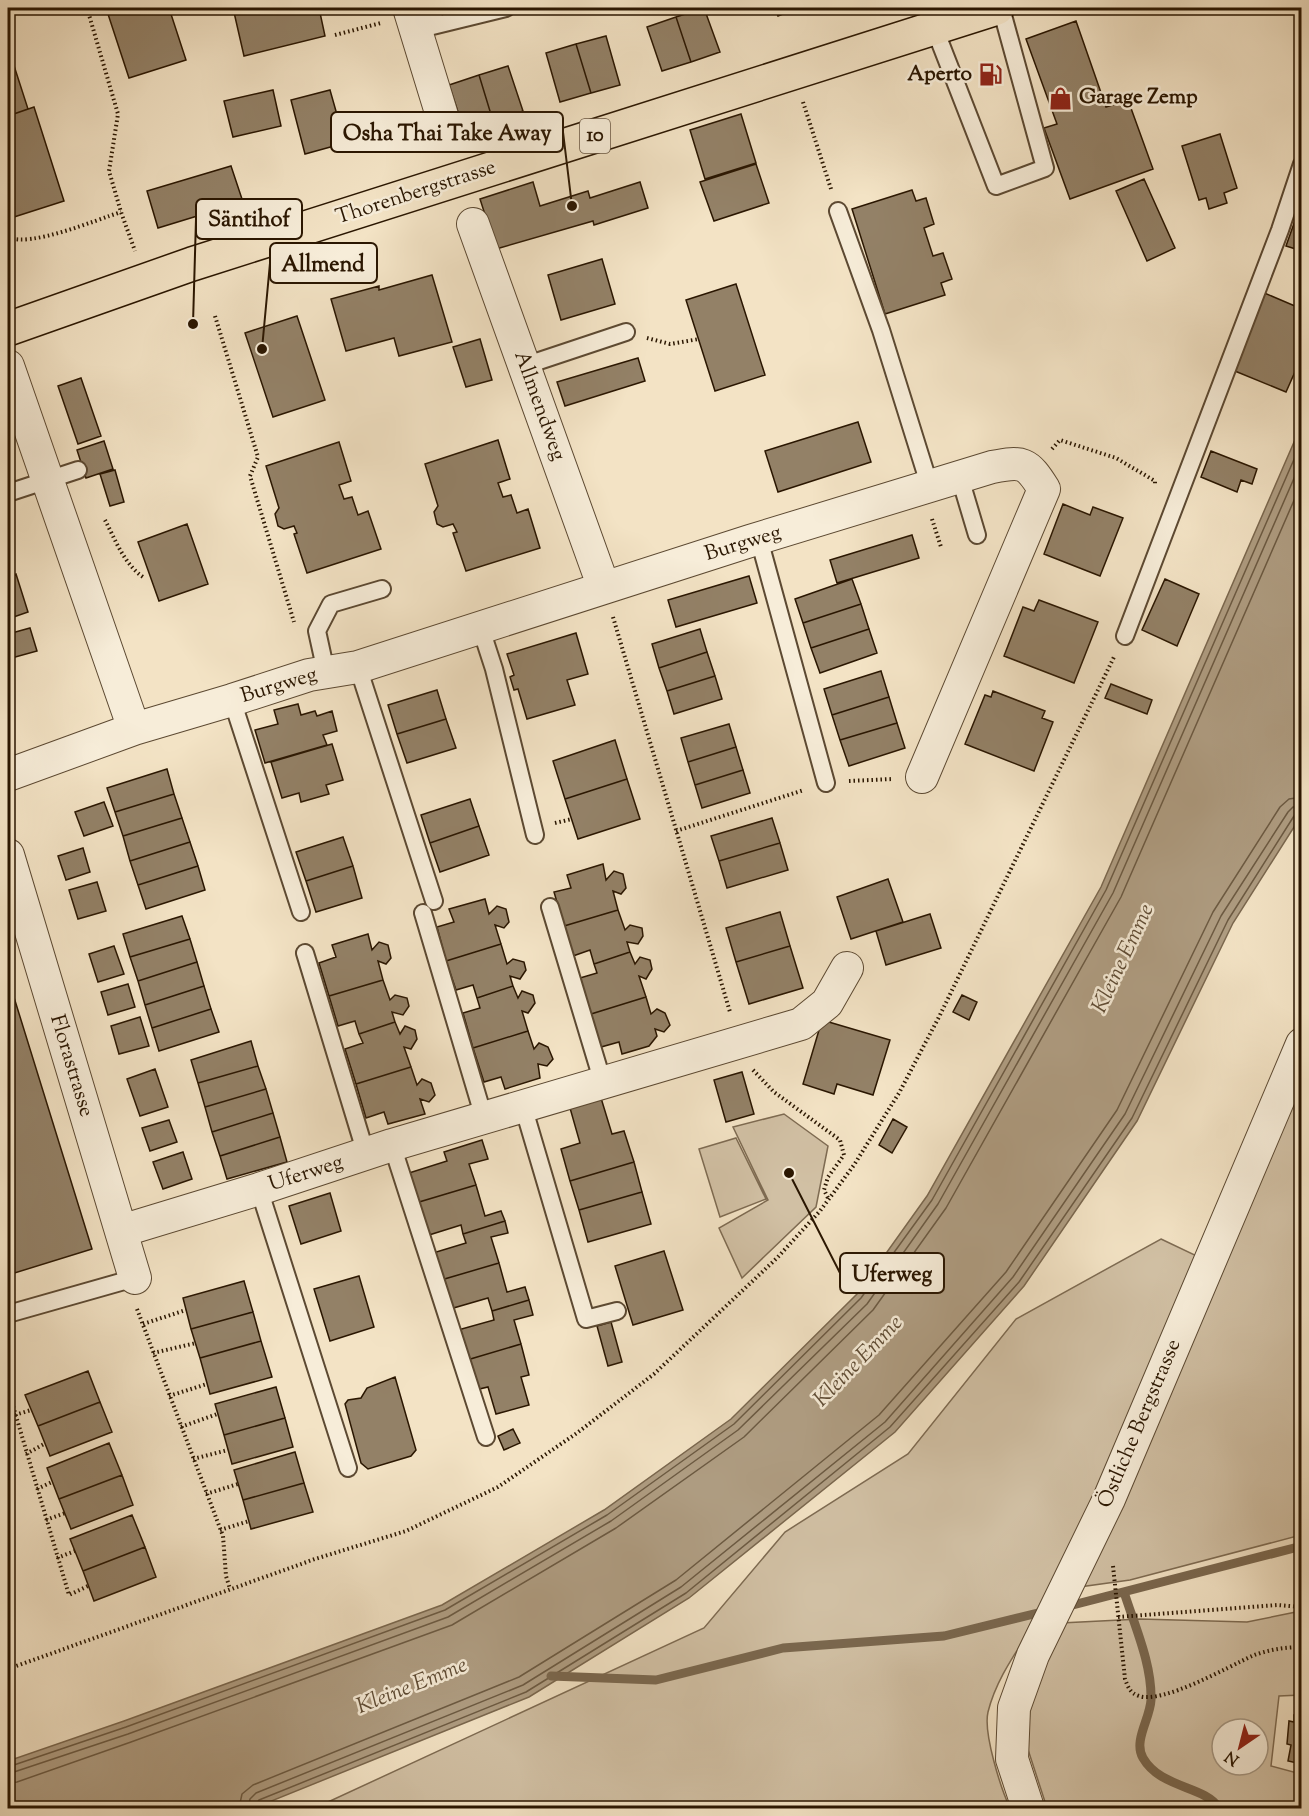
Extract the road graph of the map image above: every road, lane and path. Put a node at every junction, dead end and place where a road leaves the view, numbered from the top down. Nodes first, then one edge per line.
1 (87, 8) edge
2 (506, 8) edge
3 (999, 8) edge
4 (419, 15) edge
5 (934, 27) junction
6 (335, 34) dead end
7 (803, 101) dead end
8 (443, 119) dead end
9 (1302, 164) edge
10 (838, 211) joint
11 (121, 212) junction
12 (473, 224) dead end
13 (8, 237) edge
14 (145, 280) junction
15 (215, 316) dead end
16 (8, 330) edge
17 (626, 332) joint
18 (699, 339) dead end
19 (8, 366) edge
20 (524, 366) junction
21 (1032, 470) junction
22 (78, 471) dead end
23 (960, 478) junction
24 (48, 480) junction
25 (1155, 481) dead end
26 (930, 487) junction
27 (8, 493) edge
28 (105, 520) dead end
29 (977, 535) dead end
30 (759, 539) junction
31 (143, 577) dead end
32 (604, 588) junction
33 (382, 589) dead end
34 (481, 629) junction
35 (1125, 636) joint
36 (358, 667) junction
37 (318, 673) junction
38 (232, 700) junction
39 (134, 729) junction
40 (8, 775) edge
41 (922, 777) joint
42 (826, 783) junction
43 (676, 831) junction
44 (535, 835) dead end
45 (8, 855) edge
46 (550, 907) dead end
47 (301, 912) dead end
48 (305, 953) dead end
49 (847, 968) dead end
50 (735, 1043) junction
51 (1302, 1044) edge
52 (603, 1083) junction
53 (523, 1106) junction
54 (484, 1118) junction
55 (379, 1150) junction
56 (259, 1189) junction
57 (829, 1200) junction
58 (121, 1231) junction
59 (130, 1279) junction
60 (186, 1310) dead end
61 (617, 1311) dead end
62 (8, 1314) edge
63 (142, 1324) junction
64 (196, 1343) dead end
65 (153, 1353) junction
66 (207, 1384) dead end
67 (8, 1389) edge
68 (169, 1396) junction
69 (32, 1410) dead end
70 (217, 1414) dead end
71 (15, 1415) junction
72 (181, 1427) junction
73 (486, 1437) dead end
74 (44, 1444) dead end
75 (228, 1450) dead end
76 (26, 1454) junction
77 (193, 1459) junction
78 (348, 1468) dead end
79 (52, 1482) dead end
80 (238, 1484) dead end
81 (37, 1489) junction
82 (206, 1494) junction
83 (65, 1513) dead end
84 (46, 1520) junction
85 (249, 1521) dead end
86 (220, 1530) junction
87 (75, 1551) dead end
88 (57, 1558) junction
89 (1114, 1578) dead end
90 (88, 1586) dead end
91 (230, 1589) junction
92 (1302, 1607) edge
93 (1120, 1618) junction
94 (1302, 1647) edge
95 (8, 1669) edge
96 (1028, 1809) edge

1 - 11 path
2 - 4 lane
3 - 5 main road, Thorenbergstrasse / 10
3 - 5 lane
4 - 6 path
4 - 8 street
5 - 14 main road, Thorenbergstrasse / 10
7 - 10 path
9 - 35 lane
10 - 26 lane
11 - 13 path
11 - 14 path
12 - 20 street, Allmendweg
14 - 16 main road, Thorenbergstrasse / 10
15 - 37 path
17 - 18 path
17 - 20 lane
19 - 24 street
20 - 32 street, Allmendweg
21 - 23 street, Burgweg
21 - 25 path
21 - 41 street
22 - 24 lane
23 - 26 street, Burgweg
23 - 29 lane
24 - 27 lane
24 - 39 street
26 - 30 street, Burgweg
28 - 31 path
30 - 32 street, Burgweg
30 - 42 lane
32 - 34 street, Burgweg
32 - 43 path
33 - 37 lane
34 - 36 street, Burgweg
34 - 44 lane
35 - 57 path
36 - 37 street, Burgweg
36 - 54 lane
37 - 38 street, Burgweg
38 - 39 street, Burgweg
38 - 47 lane
39 - 40 street, Burgweg
41 - 42 path
42 - 43 path
43 - 50 path
45 - 58 street, Florastrasse
46 - 52 lane
48 - 55 lane
49 - 50 street, Uferweg
50 - 52 street, Uferweg
50 - 57 path
51 - 96 street, Östliche Bergstrasse
52 - 53 street, Uferweg
53 - 54 street, Uferweg
53 - 61 lane
54 - 55 street, Uferweg
55 - 56 street, Uferweg
55 - 73 lane
56 - 58 street, Uferweg
56 - 78 lane
57 - 91 path
58 - 59 street, Florastrasse
59 - 62 lane
59 - 63 path
60 - 63 path
63 - 65 path
64 - 65 path
65 - 68 path
66 - 68 path
67 - 71 path
68 - 72 path
69 - 71 path
70 - 72 path
71 - 76 path
72 - 77 path
74 - 76 path
75 - 77 path
76 - 81 path
77 - 82 path
79 - 81 path
80 - 82 path
81 - 84 path
82 - 86 path
83 - 84 path
84 - 88 path
85 - 86 path
86 - 91 path
87 - 88 path
88 - 90 path
89 - 93 path
91 - 95 path
92 - 93 path
93 - 94 path

